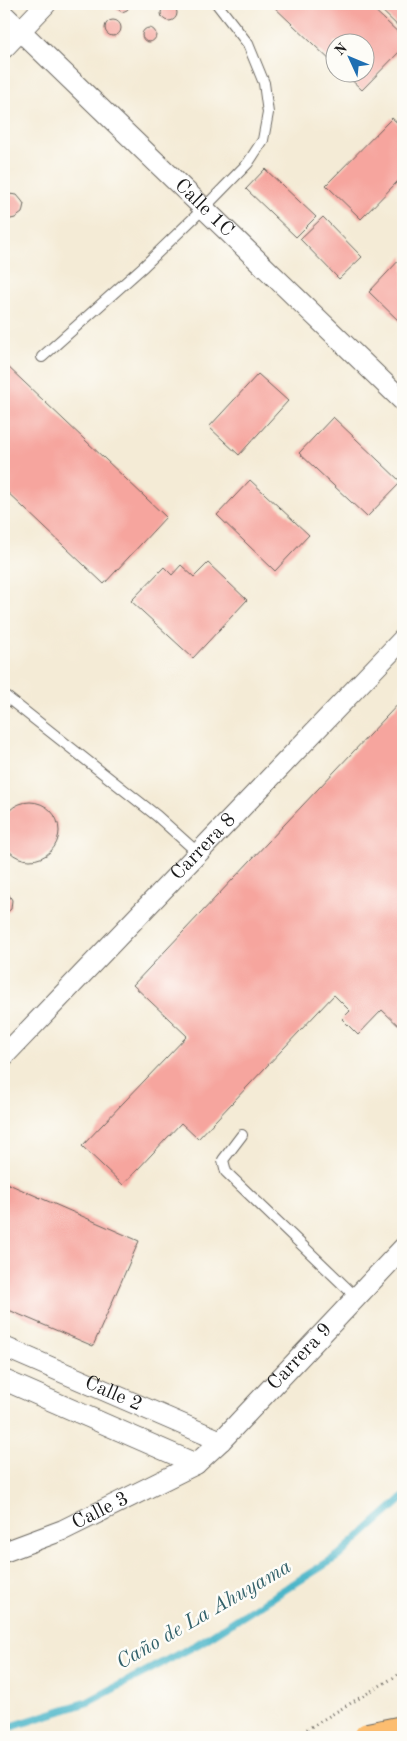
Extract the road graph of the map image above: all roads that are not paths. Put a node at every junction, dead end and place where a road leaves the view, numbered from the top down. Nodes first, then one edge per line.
1 (46, 4) edge
2 (216, 4) edge
3 (4, 15) edge
4 (20, 31) junction
5 (4, 48) edge
6 (204, 208) junction
7 (42, 357) dead end
8 (403, 401) edge
9 (403, 639) edge
10 (4, 695) edge
11 (198, 853) junction
12 (4, 1056) edge
13 (242, 1134) dead end
14 (403, 1248) edge
15 (357, 1298) junction
16 (4, 1347) edge
17 (4, 1380) edge
18 (221, 1441) junction
19 (196, 1464) junction
20 (4, 1552) edge
21 (403, 1724) edge
22 (403, 1730) edge
23 (368, 1737) edge
24 (382, 1737) edge

1 - 4 street
2 - 6 lane
3 - 4 street, Calle 1C
4 - 5 street
4 - 6 street, Calle 1C
6 - 7 lane
6 - 8 street, Calle 1C
9 - 11 street, Carrera 8
10 - 11 lane
11 - 12 street, Carrera 8
13 - 15 lane
14 - 15 street, Carrera 9
15 - 18 street, Carrera 9
16 - 18 street, Calle 2
17 - 19 street, Calle 2
18 - 19 street, Carrera 9
19 - 20 street, Calle 3
21 - 24 street
22 - 23 highway, bridge

